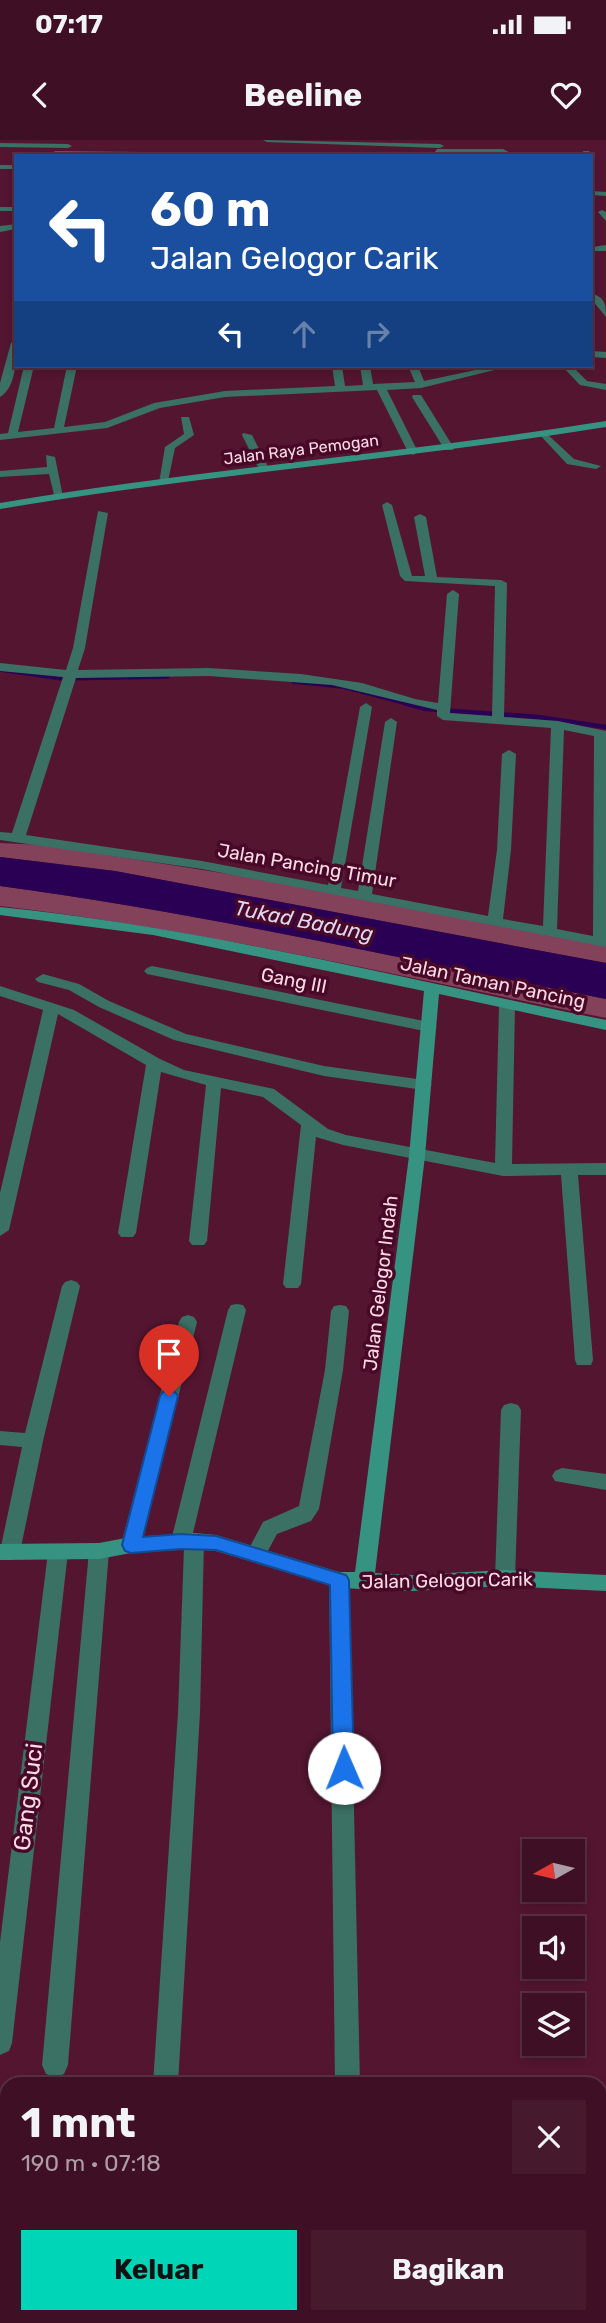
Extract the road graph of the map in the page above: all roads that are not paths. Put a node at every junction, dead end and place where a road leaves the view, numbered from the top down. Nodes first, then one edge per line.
1 (267, 140) edge
2 (0, 145) edge
3 (439, 148) edge
4 (55, 153) dead end
5 (242, 153) junction
6 (267, 154) edge
7 (508, 154) edge
8 (593, 297) edge
9 (606, 313) edge
10 (14, 351) edge
11 (28, 368) edge
12 (72, 368) edge
13 (337, 368) edge
14 (365, 368) edge
15 (414, 368) edge
16 (447, 368) edge
17 (497, 368) edge
18 (569, 368) edge
19 (451, 378) junction
20 (421, 385) junction
21 (606, 387) edge
22 (369, 388) junction
23 (341, 390) junction
24 (382, 390) junction
25 (0, 394) edge
26 (417, 397) dead end
27 (185, 419) dead end
28 (606, 424) edge
29 (58, 431) junction
30 (247, 435) dead end
31 (544, 435) junction
32 (6, 436) edge
33 (449, 448) junction
34 (413, 452) junction
35 (50, 457) dead end
36 (596, 466) dead end
37 (53, 470) junction
38 (264, 470) junction
39 (0, 474) edge
40 (163, 481) junction
41 (58, 495) junction
42 (387, 505) dead end
43 (0, 506) edge
44 (102, 513) dead end
45 (420, 517) dead end
46 (432, 580) junction
47 (453, 594) dead end
48 (0, 667) edge
49 (69, 678) junction
50 (366, 707) dead end
51 (443, 710) junction
52 (498, 716) junction
53 (391, 722) dead end
54 (558, 725) junction
55 (603, 735) edge
56 (509, 754) dead end
57 (0, 836) edge
58 (18, 837) junction
59 (334, 889) junction
60 (365, 895) junction
61 (0, 911) edge
62 (495, 920) junction
63 (550, 931) junction
64 (603, 942) edge
65 (152, 971) dead end
66 (43, 979) dead end
67 (432, 989) junction
68 (0, 991) edge
69 (52, 1006) junction
70 (507, 1006) junction
71 (606, 1025) edge
72 (429, 1027) junction
73 (154, 1063) junction
74 (214, 1082) junction
75 (424, 1085) junction
76 (309, 1125) junction
77 (417, 1156) junction
78 (606, 1169) edge
79 (503, 1170) junction
80 (569, 1170) junction
81 (0, 1230) edge
82 (127, 1233) dead end
83 (198, 1241) dead end
84 (292, 1284) dead end
85 (71, 1286) dead end
86 (237, 1310) dead end
87 (340, 1311) dead end
88 (188, 1322) dead end
89 (584, 1360) dead end
90 (511, 1410) dead end
91 (0, 1438) edge
92 (33, 1441) junction
93 (562, 1476) dead end
94 (606, 1482) edge
95 (187, 1541) junction
96 (131, 1545) junction
97 (99, 1551) junction
98 (5, 1552) edge
99 (58, 1552) junction
100 (257, 1554) junction
101 (505, 1578) junction
102 (339, 1580) junction
103 (365, 1581) junction
104 (606, 1583) edge
105 (0, 2042) edge
106 (55, 2065) dead end
107 (165, 2077) edge
108 (348, 2077) edge

1 - 3 street
2 - 5 street
3 - 7 street
4 - 5 street
5 - 6 street
8 - 9 street
10 - 25 street
11 - 32 street
12 - 29 street
13 - 23 street
14 - 22 street
15 - 20 street
16 - 19 street
17 - 19 street
18 - 21 street
19 - 20 street
20 - 24 street
22 - 23 street
22 - 24 street
23 - 29 street
24 - 34 street
26 - 33 street
27 - 40 street
28 - 31 street, Jalan Raya Pemogan
29 - 32 street
30 - 38 street
31 - 33 street, Jalan Raya Pemogan
31 - 36 street
33 - 34 street, Jalan Raya Pemogan
34 - 38 street, Jalan Raya Pemogan
35 - 37 street
37 - 39 street
37 - 41 street
38 - 40 street, Jalan Raya Pemogan
40 - 41 street, Jalan Raya Pemogan
41 - 43 street, Jalan Raya Pemogan
42 - 46 street
44 - 49 street
45 - 46 street
46 - 52 street
47 - 51 street
48 - 49 street
49 - 51 street
49 - 58 street
50 - 59 street
51 - 52 street
52 - 54 street
53 - 60 street
54 - 55 street
54 - 63 street
55 - 64 street
56 - 62 street
57 - 58 street, Jalan Pancing Timur
58 - 59 street, Jalan Pancing Timur
59 - 60 street, Jalan Pancing Timur
60 - 62 street, Jalan Pancing Timur
61 - 67 street, Jalan Taman Pancing
62 - 63 street, Jalan Pancing Timur
63 - 64 street, Jalan Pancing Timur
65 - 72 street, Gang III
66 - 75 street
67 - 70 street, Jalan Taman Pancing
67 - 72 street, Jalan Gelogor Indah
68 - 69 street
69 - 73 street
69 - 81 street
70 - 71 street, Jalan Taman Pancing
70 - 79 street
72 - 75 street, Jalan Gelogor Indah
73 - 74 street
73 - 82 street
74 - 76 street
74 - 83 street
75 - 77 street, Jalan Gelogor Indah
76 - 77 street
76 - 84 street
77 - 79 street
77 - 103 street, Jalan Gelogor Indah
78 - 80 street
79 - 80 street
80 - 89 street
85 - 92 street
86 - 95 street
87 - 100 street
88 - 96 street
90 - 101 street
91 - 92 street
92 - 98 street
93 - 94 street
95 - 96 street, Jalan Gelogor Carik
95 - 100 street, Jalan Gelogor Carik
95 - 107 street
96 - 97 street, Jalan Gelogor Carik
97 - 99 street, Jalan Gelogor Carik
97 - 106 street
98 - 99 street, Jalan Gelogor Carik
99 - 105 street, Gang Suci
100 - 102 street, Jalan Gelogor Carik
101 - 103 street, Jalan Gelogor Carik
101 - 104 street, Jalan Gelogor Carik
102 - 103 street, Jalan Gelogor Carik
102 - 108 street

